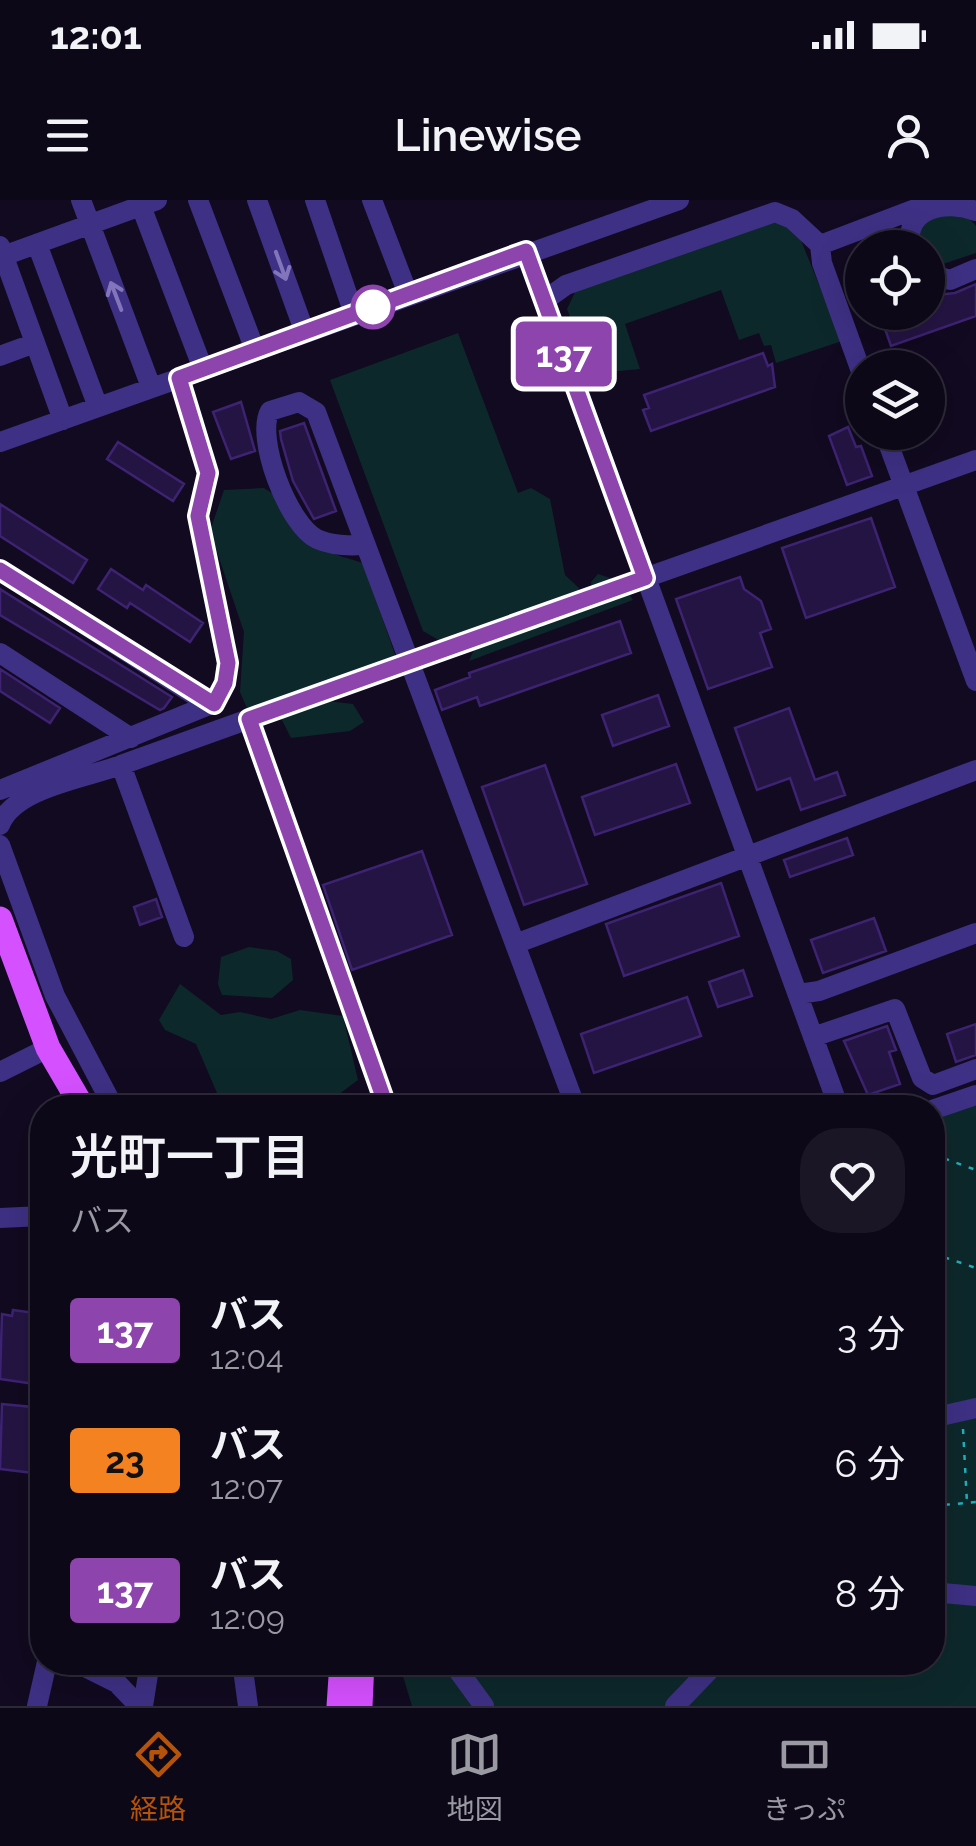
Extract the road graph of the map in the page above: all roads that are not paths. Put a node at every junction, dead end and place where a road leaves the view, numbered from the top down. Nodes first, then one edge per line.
1 (81, 200) edge
2 (198, 200) edge
3 (258, 200) edge
4 (315, 200) edge
5 (372, 200) edge
6 (679, 200) edge
7 (939, 201) edge
8 (149, 203) edge
9 (622, 209) edge
10 (976, 211) edge
11 (89, 225) junction
12 (911, 230) edge
13 (37, 244) junction
14 (820, 245) junction
15 (526, 251) junction
16 (4, 264) edge
17 (976, 268) edge
18 (945, 278) edge
19 (408, 294) junction
20 (545, 300) junction
21 (354, 314) junction
22 (305, 333) junction
23 (35, 343) junction
24 (255, 350) junction
25 (853, 350) edge
26 (0, 356) edge
27 (203, 368) junction
28 (179, 378) junction
29 (151, 388) junction
30 (98, 407) junction
31 (64, 420) junction
32 (0, 442) edge
33 (891, 450) edge
34 (976, 460) edge
35 (258, 478) dead end
36 (280, 483) junction
37 (904, 487) junction
38 (364, 545) junction
39 (0, 570) edge
40 (645, 578) junction
41 (0, 653) edge
42 (411, 661) junction
43 (976, 681) edge
44 (210, 705) junction
45 (249, 719) junction
46 (130, 738) junction
47 (121, 765) junction
48 (976, 770) edge
49 (0, 790) edge
50 (0, 825) edge
51 (0, 844) edge
52 (747, 856) junction
53 (0, 919) edge
54 (976, 933) edge
55 (184, 937) dead end
56 (515, 944) junction
57 (798, 994) junction
58 (813, 1037) junction
59 (48, 1048) junction
60 (976, 1069) edge
61 (0, 1072) edge
62 (75, 1095) edge
63 (107, 1095) edge
64 (382, 1095) edge
65 (571, 1095) edge
66 (834, 1095) edge
67 (976, 1095) edge
68 (945, 1106) edge
69 (30, 1217) edge
70 (0, 1218) edge
71 (970, 1411) edge
72 (945, 1416) edge
73 (945, 1593) edge
74 (976, 1596) edge
75 (44, 1675) edge
76 (101, 1675) edge
77 (147, 1675) edge
78 (244, 1675) edge
79 (341, 1675) edge
80 (361, 1675) edge
81 (461, 1675) edge
82 (705, 1675) edge
83 (36, 1706) edge
84 (141, 1706) edge
85 (248, 1706) edge
86 (340, 1706) edge
87 (360, 1706) edge
88 (484, 1706) edge
89 (675, 1706) edge

1 - 11 street
2 - 24 street
3 -> 22 street
4 - 21 street
5 - 19 street
6 - 9 street
7 - 10 street
7 - 12 street
7 - 14 street
8 - 11 street
8 - 27 street
9 - 15 street
11 - 13 street
29 -> 11 street
13 - 16 street
13 - 30 street
14 - 20 street
14 - 25 street
15 - 19 street
15 - 20 street
16 - 23 street
17 - 18 street
19 - 21 street
20 - 40 street
21 - 22 street
22 - 24 street
23 - 26 street
23 - 31 street
24 - 27 street
27 - 28 street
28 - 29 street
28 - 44 street
29 - 30 street
30 - 31 street
31 - 32 street
33 - 37 street
34 - 37 street
35 - 36 street
36 - 38 street
36 - 38 street
37 - 40 street
37 - 43 street
38 - 42 street
39 - 44 street
40 - 42 street
40 - 52 street
41 - 46 street
42 - 45 street
42 - 56 street
44 - 46 street
45 - 47 street
45 - 64 street
46 - 49 street
47 - 50 street
47 - 55 street
48 - 52 street
51 - 63 street
52 - 56 street
52 - 57 street
53 - 59 main road
54 - 57 street
56 - 65 street
57 - 58 street
58 - 60 street
58 - 66 street
59 - 61 street
59 - 62 main road
67 - 68 street
69 - 70 street
71 - 72 street
73 - 74 street
75 - 83 street
76 - 84 street
77 - 84 street
78 - 85 street
79 - 86 main road
80 - 87 main road
81 - 88 street
82 - 89 street

